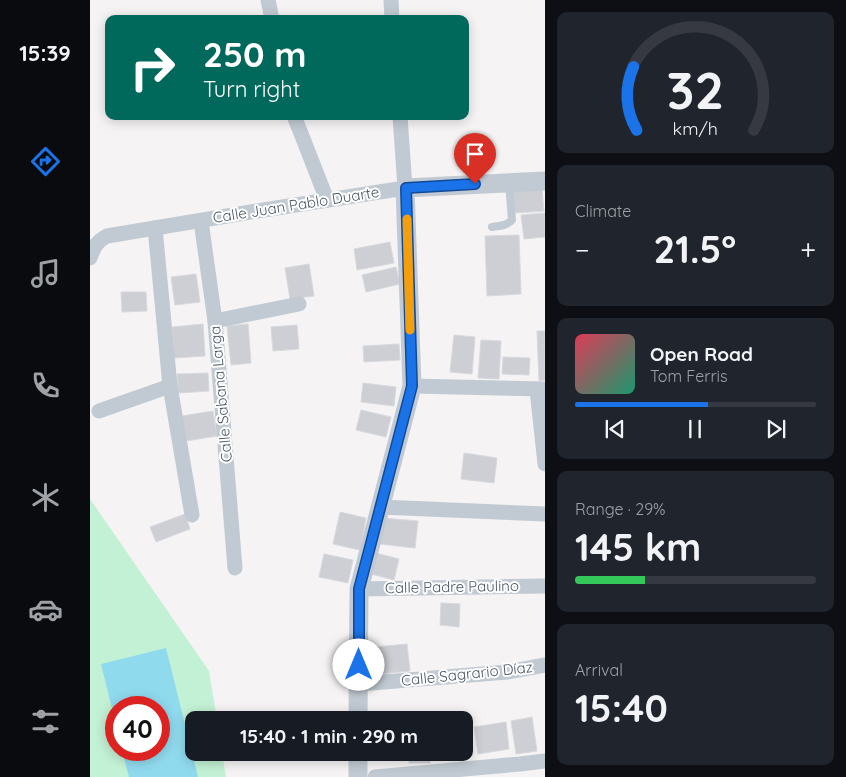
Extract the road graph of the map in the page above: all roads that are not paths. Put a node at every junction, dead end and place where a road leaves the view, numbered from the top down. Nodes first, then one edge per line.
1 (268, 0) edge
2 (391, 0) edge
3 (271, 15) edge
4 (392, 15) edge
5 (296, 120) edge
6 (400, 120) edge
7 (545, 181) edge
8 (509, 183) junction
9 (406, 188) junction
10 (328, 200) junction
11 (201, 221) junction
12 (492, 227) dead end
13 (155, 228) junction
14 (90, 258) edge
15 (299, 304) dead end
16 (215, 322) junction
17 (170, 386) junction
18 (412, 386) junction
19 (541, 389) edge
20 (99, 411) dead end
21 (545, 464) edge
22 (380, 507) junction
23 (545, 514) edge
24 (192, 515) dead end
25 (235, 568) dead end
26 (545, 586) edge
27 (359, 589) junction
28 (545, 666) edge
29 (358, 684) junction
30 (358, 711) edge
31 (545, 760) edge
32 (358, 761) edge
33 (358, 777) edge
34 (375, 777) edge

1 - 3 street
2 - 4 street
5 - 10 street
6 - 9 street
7 - 8 street, Calle Juan Pablo Duarte
8 - 9 street, Calle Juan Pablo Duarte
8 - 12 lane
9 - 10 street, Calle Juan Pablo Duarte
9 - 18 street
10 - 11 street, Calle Juan Pablo Duarte
11 - 13 street, Calle Juan Pablo Duarte
11 - 16 street, Calle Sabana Larga
13 - 14 street, Calle Juan Pablo Duarte
13 - 17 street
15 - 16 street
16 - 25 street, Calle Sabana Larga
17 - 20 street
17 - 24 street
18 - 19 street
18 - 22 street
19 - 21 street
22 - 23 street
22 - 27 street
26 - 27 street, Calle Padre Paulino
27 - 29 street
28 - 29 street, Calle Sagrario Díaz
29 - 30 street
31 - 34 street
32 - 33 street

